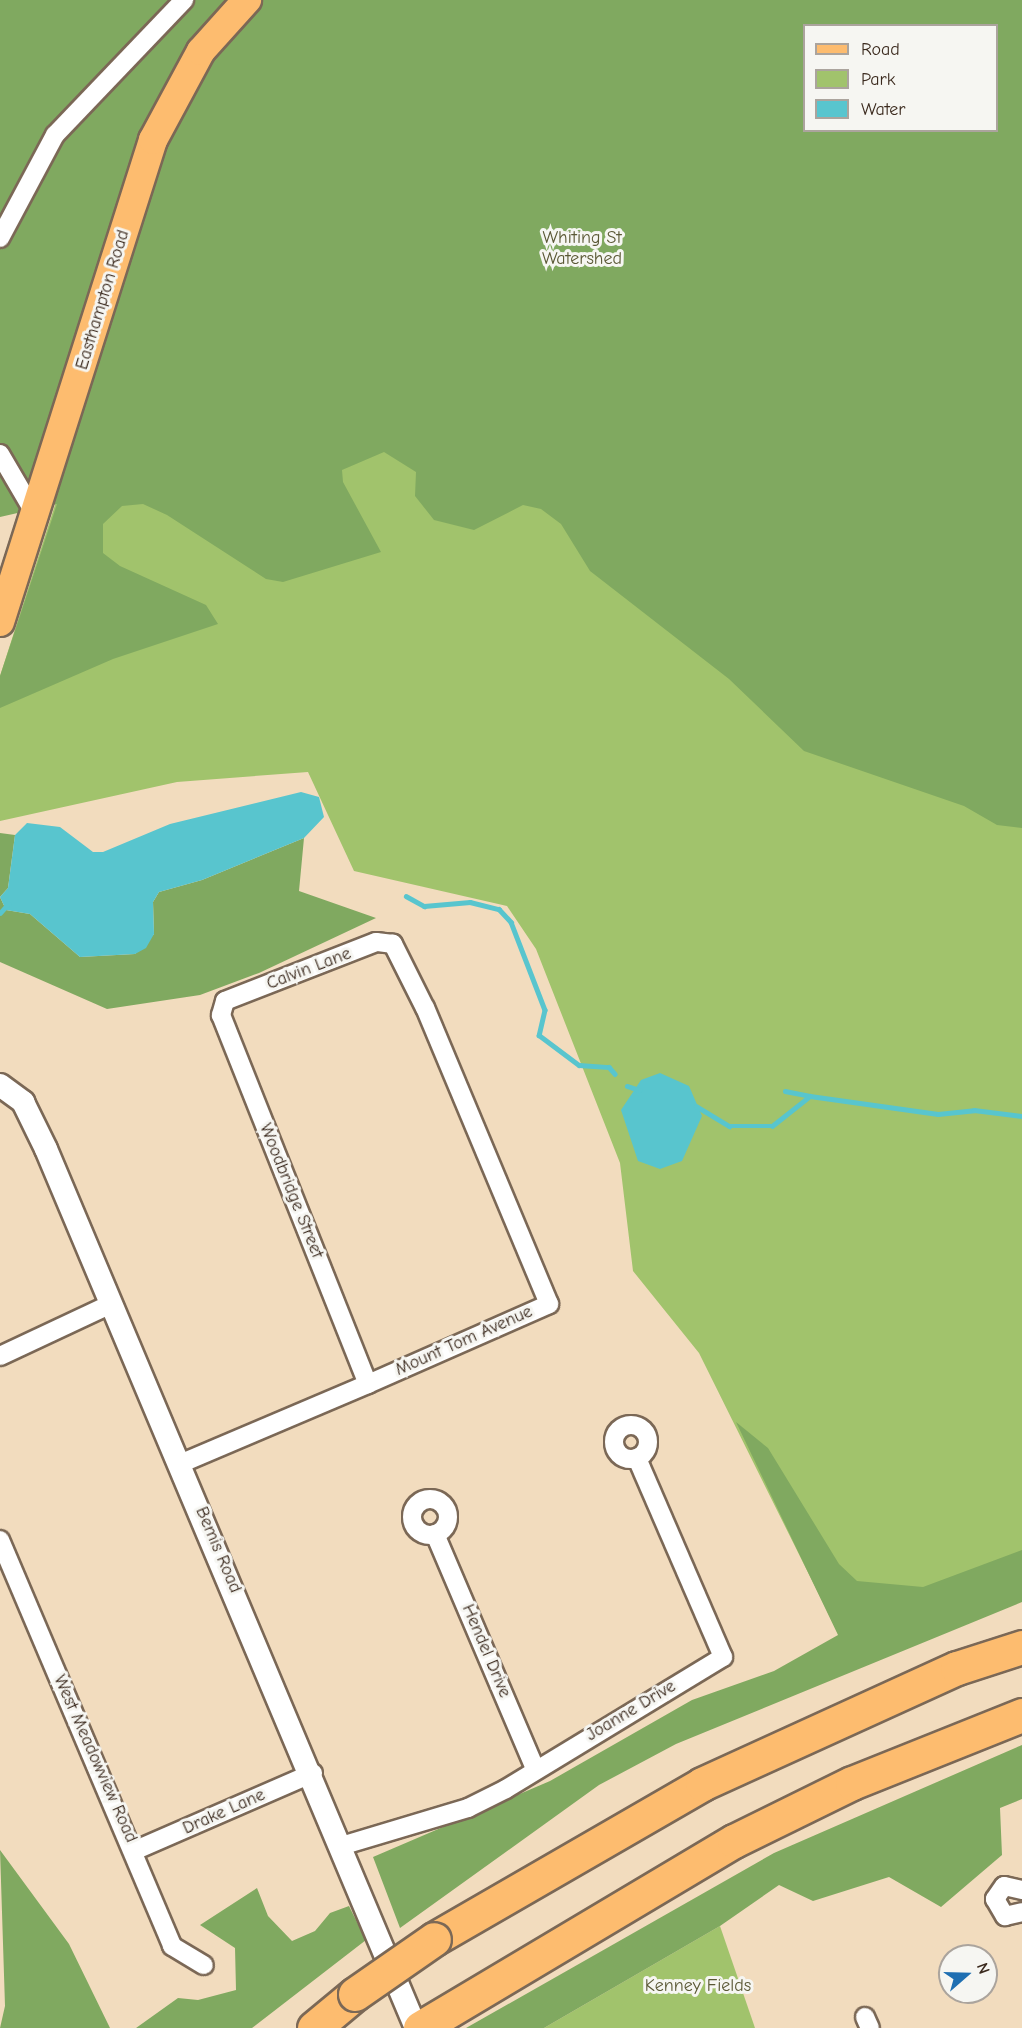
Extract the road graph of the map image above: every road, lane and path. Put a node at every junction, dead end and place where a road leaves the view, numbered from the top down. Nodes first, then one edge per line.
1 (184, 0) edge
2 (247, 0) edge
3 (0, 238) edge
4 (0, 454) edge
5 (35, 514) junction
6 (0, 622) edge
7 (390, 944) joint
8 (228, 1000) joint
9 (0, 1085) edge
10 (111, 1304) junction
11 (0, 1356) edge
12 (368, 1384) junction
13 (637, 1458) dead end
14 (182, 1463) junction
15 (435, 1534) dead end
16 (0, 1540) edge
17 (1022, 1647) edge
18 (1022, 1715) edge
19 (535, 1768) junction
20 (313, 1773) junction
21 (341, 1846) junction
22 (136, 1850) junction
23 (1022, 1890) edge
24 (1021, 1914) edge
25 (204, 1965) dead end
26 (314, 2028) edge
27 (418, 2028) edge

1 - 3 street
2 - 5 main road, Easthampton Road
4 - 5 street
5 - 6 main road, Easthampton Road
7 - 8 street, Calvin Lane
7 - 12 street, Mount Tom Avenue
8 - 12 street, Woodbridge Street
9 - 10 street, Bemis Road
10 - 11 street
10 - 14 street, Bemis Road
12 - 14 street, Mount Tom Avenue
13 - 19 street, Joanne Drive
14 - 20 street, Bemis Road
15 - 19 street, Hendel Drive
16 - 22 street, West Meadowview Road
17 - 26 highway, bridge
18 - 27 highway
19 - 21 street, Joanne Drive
20 - 21 street, Bemis Road
20 - 22 street, Drake Lane
21 - 27 street, Bemis Road
22 - 25 street, West Meadowview Road
23 - 24 street

